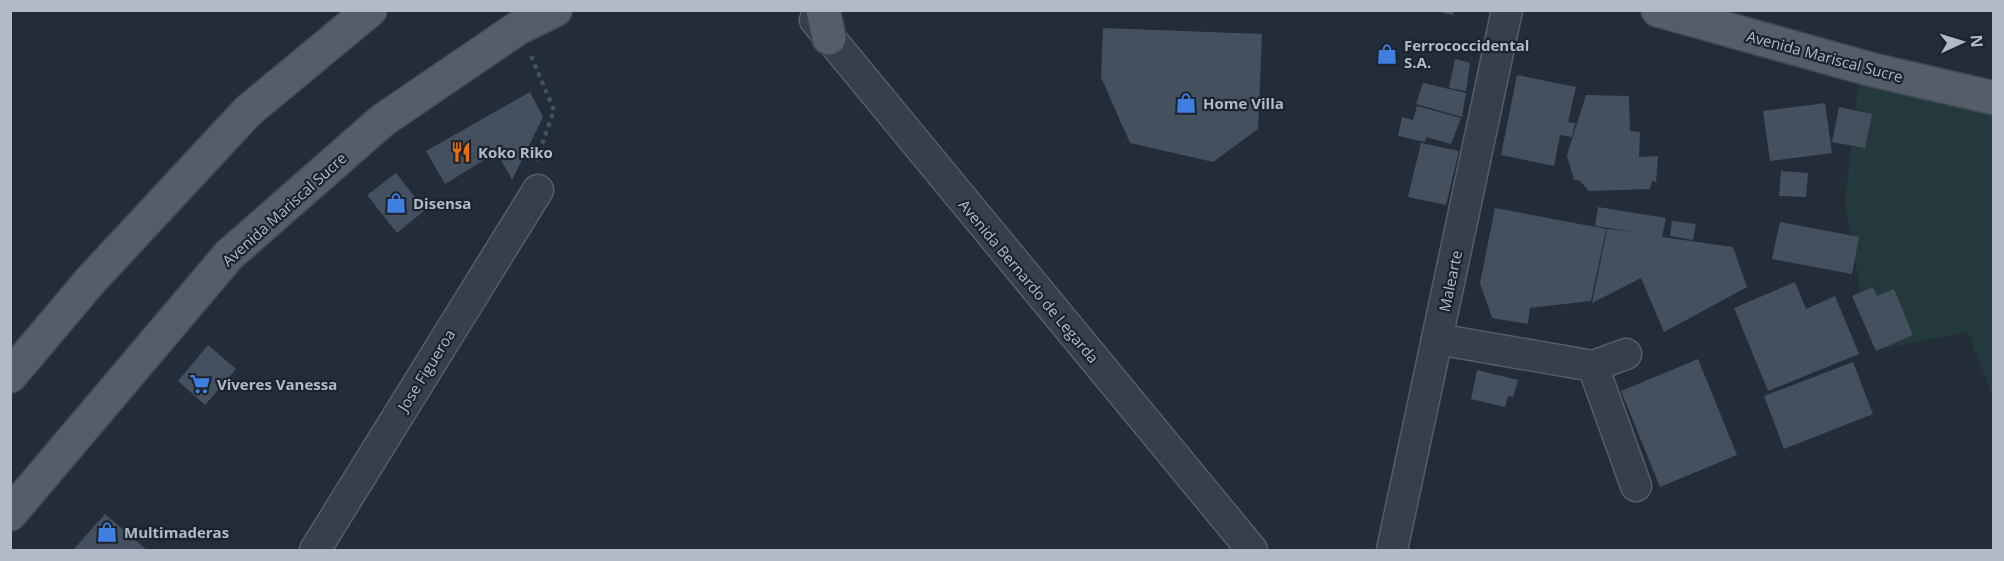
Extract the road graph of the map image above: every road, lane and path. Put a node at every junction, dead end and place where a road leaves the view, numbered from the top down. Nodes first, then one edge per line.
1 (370, 10) edge
2 (555, 10) edge
3 (807, 10) edge
4 (1507, 10) edge
5 (1658, 10) edge
6 (826, 25) edge
7 (518, 28) junction
8 (1994, 98) edge
9 (538, 190) joint
10 (1437, 339) junction
11 (1626, 354) dead end
12 (1593, 366) junction
13 (10, 376) edge
14 (1636, 486) dead end
15 (10, 514) edge
16 (315, 550) edge
17 (1252, 550) edge
18 (1392, 550) edge

1 - 13 main road
2 - 7 main road, Avenida Mariscal Sucre
3 - 6 street, Avenida Bernardo de Legarda
4 - 10 street, Malearte
5 - 8 main road, Avenida Mariscal Sucre
6 - 17 street, Avenida Bernardo de Legarda
7 - 9 path
7 - 15 main road, Avenida Mariscal Sucre
9 - 16 street, Jose Figueroa
10 - 12 street
10 - 18 street, Malearte
11 - 12 street
12 - 14 street

